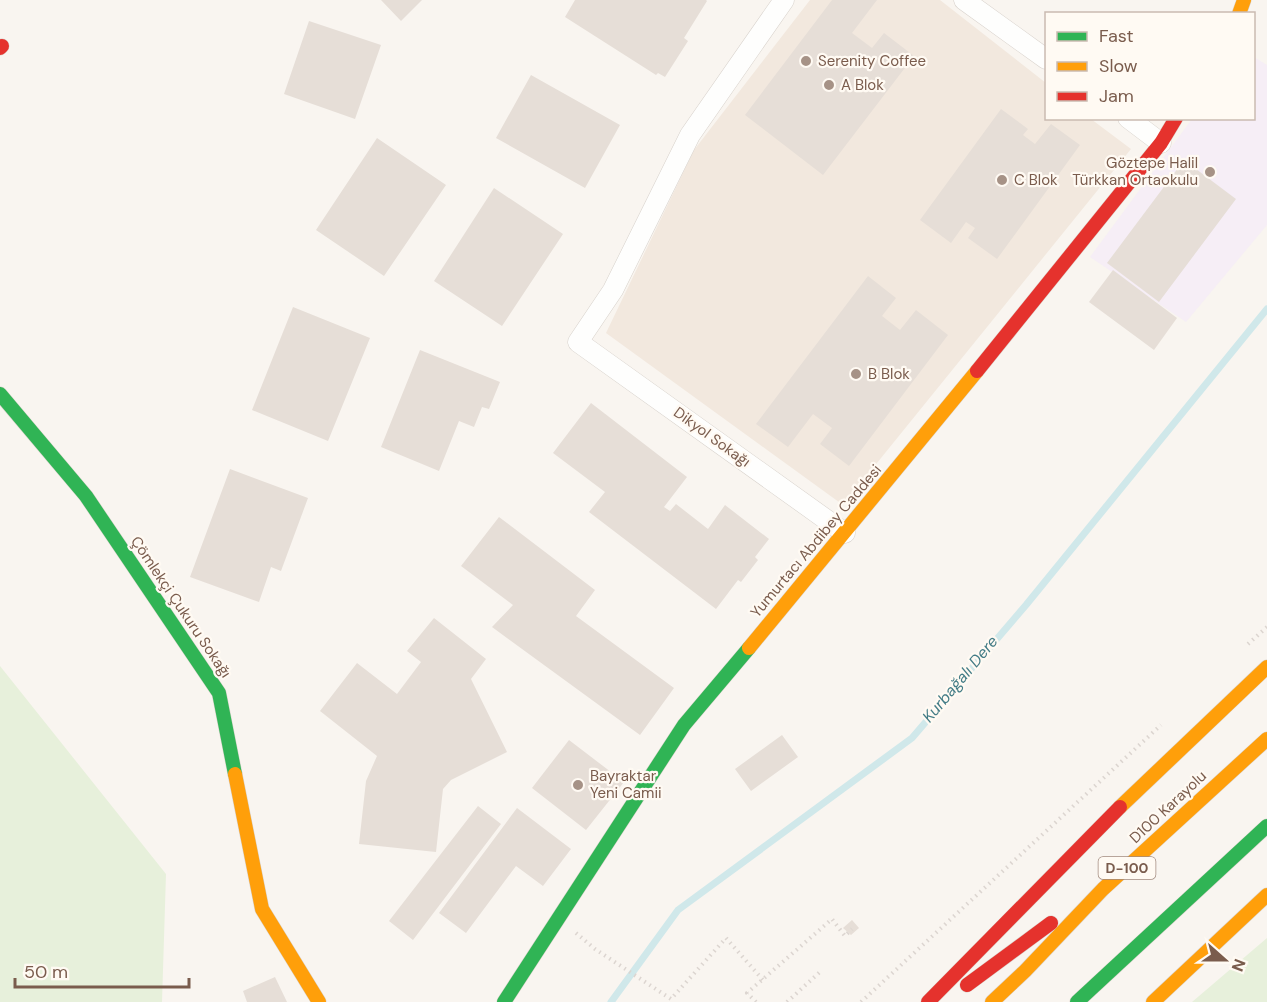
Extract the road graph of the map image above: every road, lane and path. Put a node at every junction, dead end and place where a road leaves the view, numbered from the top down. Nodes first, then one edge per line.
1 (784, 0) edge
2 (964, 0) edge
3 (1045, 58) edge
4 (1131, 120) edge
5 (1175, 120) edge
6 (1161, 142) junction
7 (0, 394) edge
8 (845, 533) junction
9 (1267, 627) edge
10 (1245, 647) dead end
11 (1267, 667) edge
12 (1167, 720) dead end
13 (1267, 739) edge
14 (1267, 826) edge
15 (1103, 889) junction
16 (1267, 896) edge
17 (852, 929) dead end
18 (595, 949) dead end
19 (822, 970) dead end
20 (763, 980) junction
21 (319, 1002) edge
22 (504, 1002) edge
23 (756, 1002) edge
24 (787, 1002) edge
25 (861, 1002) edge
26 (928, 1002) edge
27 (945, 1002) edge
28 (992, 1002) edge
29 (1077, 1002) edge
30 (1153, 1002) edge

1 - 8 street, Dikyol Sokağı
2 - 3 street
4 - 6 street
5 - 6 main road, Yumurtacı Abdibey Caddesi
6 - 8 main road, Yumurtacı Abdibey Caddesi
7 - 21 main road, Çömlekçi Çukuru Sokağı
8 - 22 main road, Yumurtacı Abdibey Caddesi
9 - 10 path
11 - 26 main road
12 - 25 path
13 - 15 main road, D100 Karayolu / D-100
14 - 29 main road
15 - 27 main road
15 - 28 main road, D100 Karayolu / D-100
16 - 30 main road
17 - 20 path
18 - 20 path
19 - 24 path
20 - 23 path

